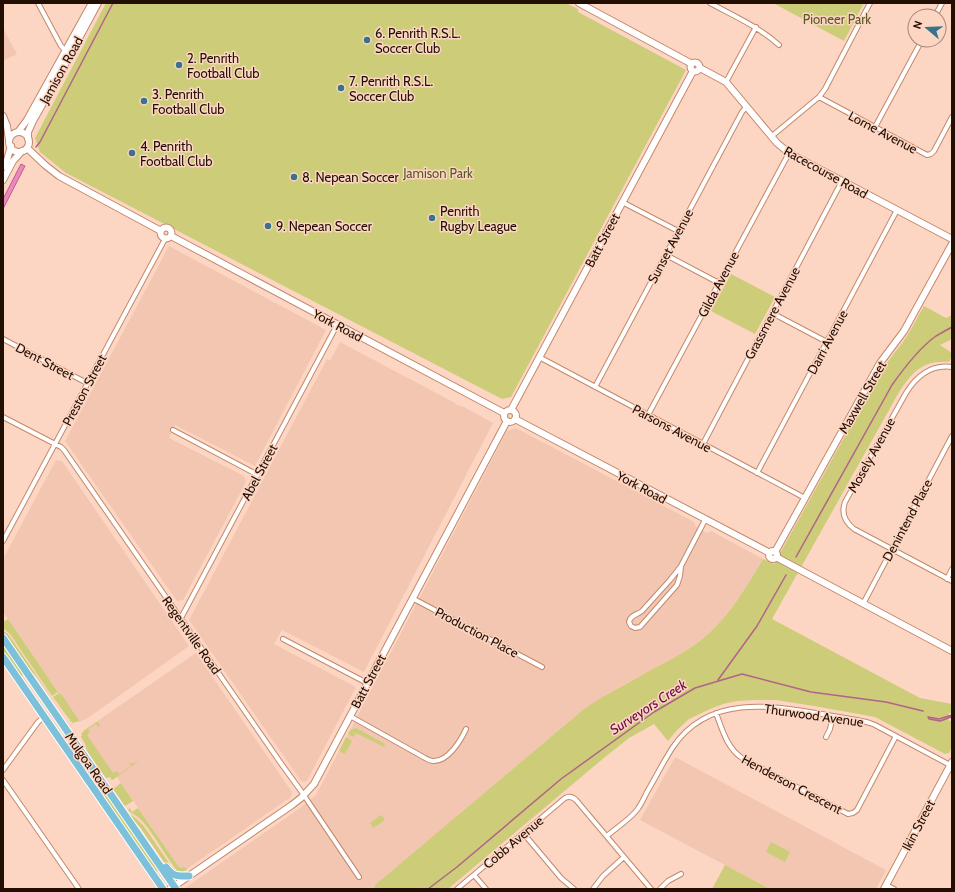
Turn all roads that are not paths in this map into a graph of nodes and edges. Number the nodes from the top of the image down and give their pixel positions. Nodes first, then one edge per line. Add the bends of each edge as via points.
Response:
1 (38, 3) edge
2 (92, 3) edge
3 (98, 3) edge
4 (579, 3) edge
5 (710, 3) edge
6 (870, 3) edge
7 (756, 27) junction
8 (779, 45) dead end
9 (918, 48) edge
10 (65, 50) junction
11 (692, 64) junction
12 (700, 68) junction
13 (693, 71) junction
14 (726, 82) junction
15 (819, 97) junction
16 (747, 106) junction
17 (3, 114) edge
18 (952, 117) edge
19 (875, 127) junction
20 (18, 132) junction
21 (772, 136) junction
22 (28, 139) junction
23 (10, 144) junction
24 (24, 150) junction
25 (789, 153) junction
26 (3, 167) edge
27 (3, 180) edge
28 (842, 181) junction
29 (622, 202) junction
30 (897, 210) junction
31 (161, 231) junction
32 (678, 231) junction
33 (168, 237) junction
34 (952, 239) edge
35 (952, 244) edge
36 (666, 255) junction
37 (719, 283) junction
38 (772, 313) junction
39 (338, 325) junction
40 (3, 339) edge
41 (827, 342) junction
42 (540, 358) junction
43 (952, 367) edge
44 (87, 383) junction
45 (595, 387) junction
46 (511, 410) junction
47 (504, 413) junction
48 (648, 415) junction
49 (3, 416) edge
50 (515, 419) junction
51 (507, 421) junction
52 (174, 430) dead end
53 (952, 436) edge
54 (55, 444) junction
55 (703, 444) junction
56 (757, 473) junction
57 (258, 475) junction
58 (805, 498) junction
59 (705, 520) junction
60 (3, 541) edge
61 (892, 549) junction
62 (774, 554) junction
63 (681, 566) junction
64 (952, 569) edge
65 (947, 578) junction
66 (952, 581) edge
67 (412, 598) junction
68 (863, 604) junction
69 (181, 618) junction
70 (3, 638) edge
71 (283, 639) dead end
72 (952, 651) edge
73 (3, 657) edge
74 (542, 667) dead end
75 (367, 683) junction
76 (716, 713) junction
77 (350, 716) junction
78 (834, 716) junction
79 (44, 717) junction
80 (466, 729) dead end
81 (896, 736) junction
82 (826, 737) dead end
83 (951, 763) edge
84 (3, 770) edge
85 (3, 780) edge
86 (304, 795) junction
87 (129, 822) junction
88 (524, 834) junction
89 (607, 836) junction
90 (624, 857) junction
91 (681, 874) dead end
92 (474, 875) junction
93 (189, 876) junction
94 (359, 877) dead end
95 (885, 887) edge
96 (173, 888) edge
97 (79, 889) edge
98 (163, 889) edge
99 (457, 889) edge
100 (486, 889) edge
101 (574, 889) edge
102 (593, 889) edge
103 (651, 889) edge
104 (660, 889) edge
105 (894, 889) edge

1 - 10 street
2 - 10 street, Jamison Road
3 - 22 street, Jamison Road via 33,121
4 - 11 street
5 - 7 street
6 - 15 street
7 - 8 street
7 - 14 street
9 - 19 street
10 - 20 street, Jamison Road
11 - 12 street via 697,62
11 - 13 street
12 - 13 street
12 - 14 street, Racecourse Road
13 - 29 street, Batt Street
14 - 16 street, Racecourse Road
15 - 19 street, Lorne Avenue
15 - 21 street
16 - 21 street, Racecourse Road
16 - 32 street, Sunset Avenue
17 - 20 street
17 - 23 street
18 - 19 street, Lorne Avenue via 934,151 928,155
20 - 22 street via 25,134
20 - 23 street via 12,136
21 - 25 street, Racecourse Road
22 - 24 street via 28,145
23 - 24 street via 14,150
23 - 26 street
24 - 27 street via 13,161
24 - 31 street, York Road via 58,176
25 - 28 street, Racecourse Road
25 - 37 street, Gilda Avenue
28 - 30 street, Racecourse Road
28 - 38 street, Grassmere Avenue
29 - 32 street
29 - 42 street, Batt Street
30 - 34 street, Racecourse Road
30 - 41 street, Darri Avenue
31 - 33 street via 161,235
31 - 33 street, York Road via 168,228 171,232
32 - 36 street, Sunset Avenue
33 - 39 street, York Road
33 - 44 street, Preston Street
35 - 58 street, Maxwell Street via 904,331 880,363
36 - 37 street
36 - 45 street, Sunset Avenue
37 - 48 street, Gilda Avenue
38 - 41 street
38 - 55 street, Grassmere Avenue
39 - 47 street, York Road
39 - 57 street, Abel Street
40 - 44 street, Dent Street
41 - 56 street, Darri Avenue
42 - 45 street, Parsons Avenue
42 - 46 street, Batt Street
43 - 61 street, Mosely Avenue via 941,366 926,371 912,384 844,504 844,516 850,526
44 - 54 street, Preston Street
45 - 48 street, Parsons Avenue
46 - 47 street
46 - 50 street via 515,414
47 - 51 street via 504,419
48 - 55 street, Parsons Avenue
49 - 54 street, Regentville Road
50 - 51 street
50 - 59 street, York Road
51 - 67 street, Batt Street
52 - 57 street
53 - 61 street, Denintend Place
54 - 60 street, Preston Street
54 - 69 street, Regentville Road via 65,452
55 - 56 street, Parsons Avenue
56 - 58 street, Parsons Avenue
57 - 69 street, Abel Street
58 - 62 street, Maxwell Street
59 - 62 street, York Road
59 - 63 street
61 - 65 street, Mosely Avenue
61 - 68 street, Denintend Place
62 - 68 street, York Road
63 - 63 street via 676,586 640,626 631,626 630,618 642,611
64 - 65 street
65 - 66 street, Mosely Avenue
67 - 74 street, Production Place
67 - 75 street, Batt Street
68 - 72 street, York Road
69 - 86 street, Regentville Road
70 - 87 main road, Mulgoa Road
71 - 75 street
73 - 79 main road, Mulgoa Road
75 - 77 street, Batt Street
76 - 78 street, Thurwood Avenue via 757,706
76 - 81 street, Henderson Crescent via 728,742 737,754 848,814 856,810
76 - 89 street, Thurwood Avenue via 698,722 683,735 672,748 637,810
77 - 80 street via 433,761 440,760 458,745
77 - 86 street, Batt Street via 317,779
78 - 81 street, Thurwood Avenue via 872,724
78 - 82 street
79 - 84 street
79 - 98 main road, Mulgoa Road
81 - 83 street, Thurwood Avenue
83 - 95 street, Ikin Street
85 - 97 street
86 - 93 street, Batt Street
86 - 94 street, Regentville Road
87 - 93 main road via 140,830 171,873 176,876
87 - 96 main road, Mulgoa Road
88 - 89 street, Cobb Avenue via 565,798 573,797
88 - 92 street, Cobb Avenue
88 - 101 street via 561,878
89 - 90 street
90 - 102 street
90 - 103 street
91 - 104 street
92 - 99 street, Cobb Avenue
92 - 100 street
93 - 96 street, Batt Street
95 - 105 street

